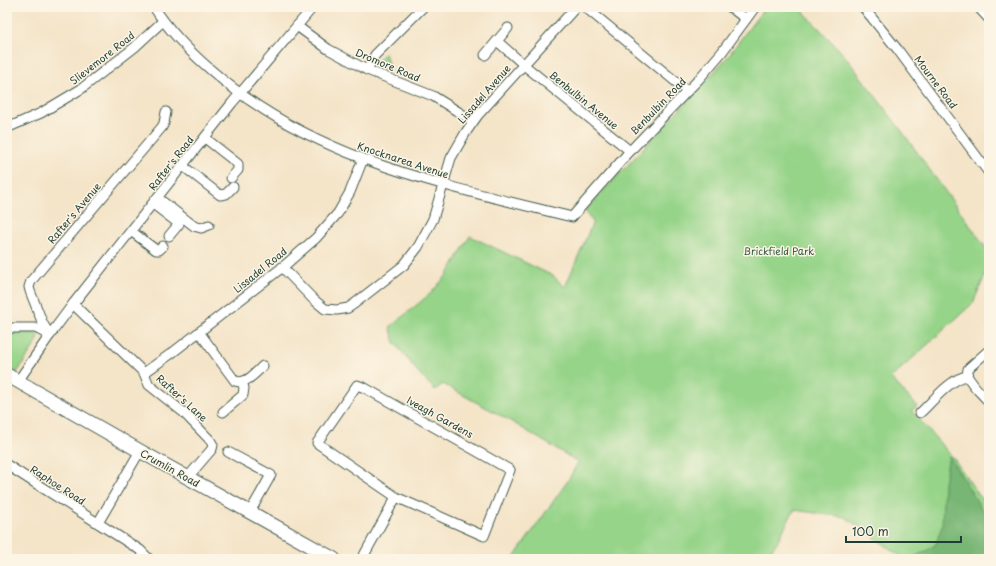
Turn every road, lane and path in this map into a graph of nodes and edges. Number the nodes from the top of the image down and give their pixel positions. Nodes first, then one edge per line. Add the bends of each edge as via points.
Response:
1 (154, 7) edge
2 (314, 7) edge
3 (423, 7) edge
4 (576, 7) edge
5 (585, 7) edge
6 (730, 7) edge
7 (755, 7) edge
8 (863, 7) edge
9 (978, 7) edge
10 (746, 19) junction
11 (989, 19) edge
12 (163, 21) junction
13 (297, 26) junction
14 (508, 28) dead end
15 (497, 41) junction
16 (485, 55) dead end
17 (524, 65) junction
18 (367, 70) junction
19 (687, 91) junction
20 (240, 94) junction
21 (166, 112) dead end
22 (473, 122) junction
23 (7, 128) edge
24 (205, 138) junction
25 (630, 151) junction
26 (363, 159) junction
27 (183, 166) junction
28 (989, 173) edge
29 (443, 184) junction
30 (155, 201) junction
31 (572, 217) joint
32 (209, 225) dead end
33 (131, 231) junction
34 (169, 236) dead end
35 (163, 246) dead end
36 (282, 267) junction
37 (73, 304) junction
38 (7, 328) edge
39 (198, 332) junction
40 (50, 334) junction
41 (989, 350) edge
42 (263, 366) dead end
43 (144, 373) junction
44 (967, 376) junction
45 (13, 378) edge
46 (242, 382) junction
47 (989, 402) edge
48 (223, 412) dead end
49 (920, 413) dead end
50 (140, 451) junction
51 (228, 452) dead end
52 (7, 465) edge
53 (188, 478) junction
54 (396, 497) junction
55 (250, 512) junction
56 (98, 523) junction
57 (149, 559) edge
58 (334, 559) edge
59 (362, 559) edge

1 - 12 street, Knocknarea Avenue
2 - 13 street, Rafter's Road
3 - 18 street via 375,55
4 - 17 street, Lissadel Avenue
5 - 19 street
6 - 10 street
7 - 10 street, Benbulbin Road
8 - 28 street, Mourne Road
9 - 11 street
10 - 19 street, Benbulbin Road via 722,52
12 - 20 street, Knocknarea Avenue via 193,54
12 - 23 street, Slievemore Road via 135,47 81,89 40,113
13 - 18 street, Dromore Road via 328,49
13 - 20 street, Rafter's Road
14 - 15 street
15 - 16 street
15 - 17 street, Benbulbin Avenue
17 - 22 street, Lissadel Avenue
17 - 25 street, Benbulbin Avenue
18 - 22 street, Dromore Road via 433,96
19 - 25 street, Benbulbin Road
20 - 24 street, Rafter's Road
20 - 26 street, Knocknarea Avenue via 299,130
21 - 40 street, Rafter's Avenue via 162,126 31,281 30,291 43,324
22 - 29 street, Lissadel Avenue via 454,151
24 - 27 street, Rafter's Road
24 - 27 street via 238,164 238,170 226,194 220,195
25 - 31 street, Benbulbin Road
26 - 29 street, Knocknarea Avenue
26 - 36 street, Lissadel Road via 338,214 316,238
27 - 30 street, Rafter's Road
29 - 31 street, Knocknarea Avenue
29 - 36 street, Lissadel Avenue via 433,219 412,256 348,308 331,310 321,306
30 - 32 street via 194,226 200,228
30 - 33 street, Rafter's Road
30 - 34 street via 179,224
33 - 35 street via 156,250
33 - 37 street, Rafter's Road
36 - 39 street, Lissadel Road
37 - 40 street, Rafter's Road
37 - 43 street, Rafter's Lane
38 - 40 street via 35,328
39 - 43 street, Lissadel Road
39 - 46 street via 235,381
40 - 45 street, Rafter's Road
41 - 44 street via 968,369
42 - 46 street
43 - 53 street, Rafter's Lane via 149,385 195,423 213,445
44 - 47 street
44 - 49 street via 959,378
45 - 50 main road, Crumlin Road
46 - 48 street via 243,395
50 - 53 main road, Crumlin Road
50 - 56 street
51 - 55 street via 271,475
52 - 56 street, Raphoe Road
53 - 55 main road, Crumlin Road
54 - 54 street, Iveagh Gardens via 317,443 357,385 510,470 484,536
54 - 59 street
55 - 58 main road, Crumlin Road
56 - 57 street, Raphoe Road via 140,550

